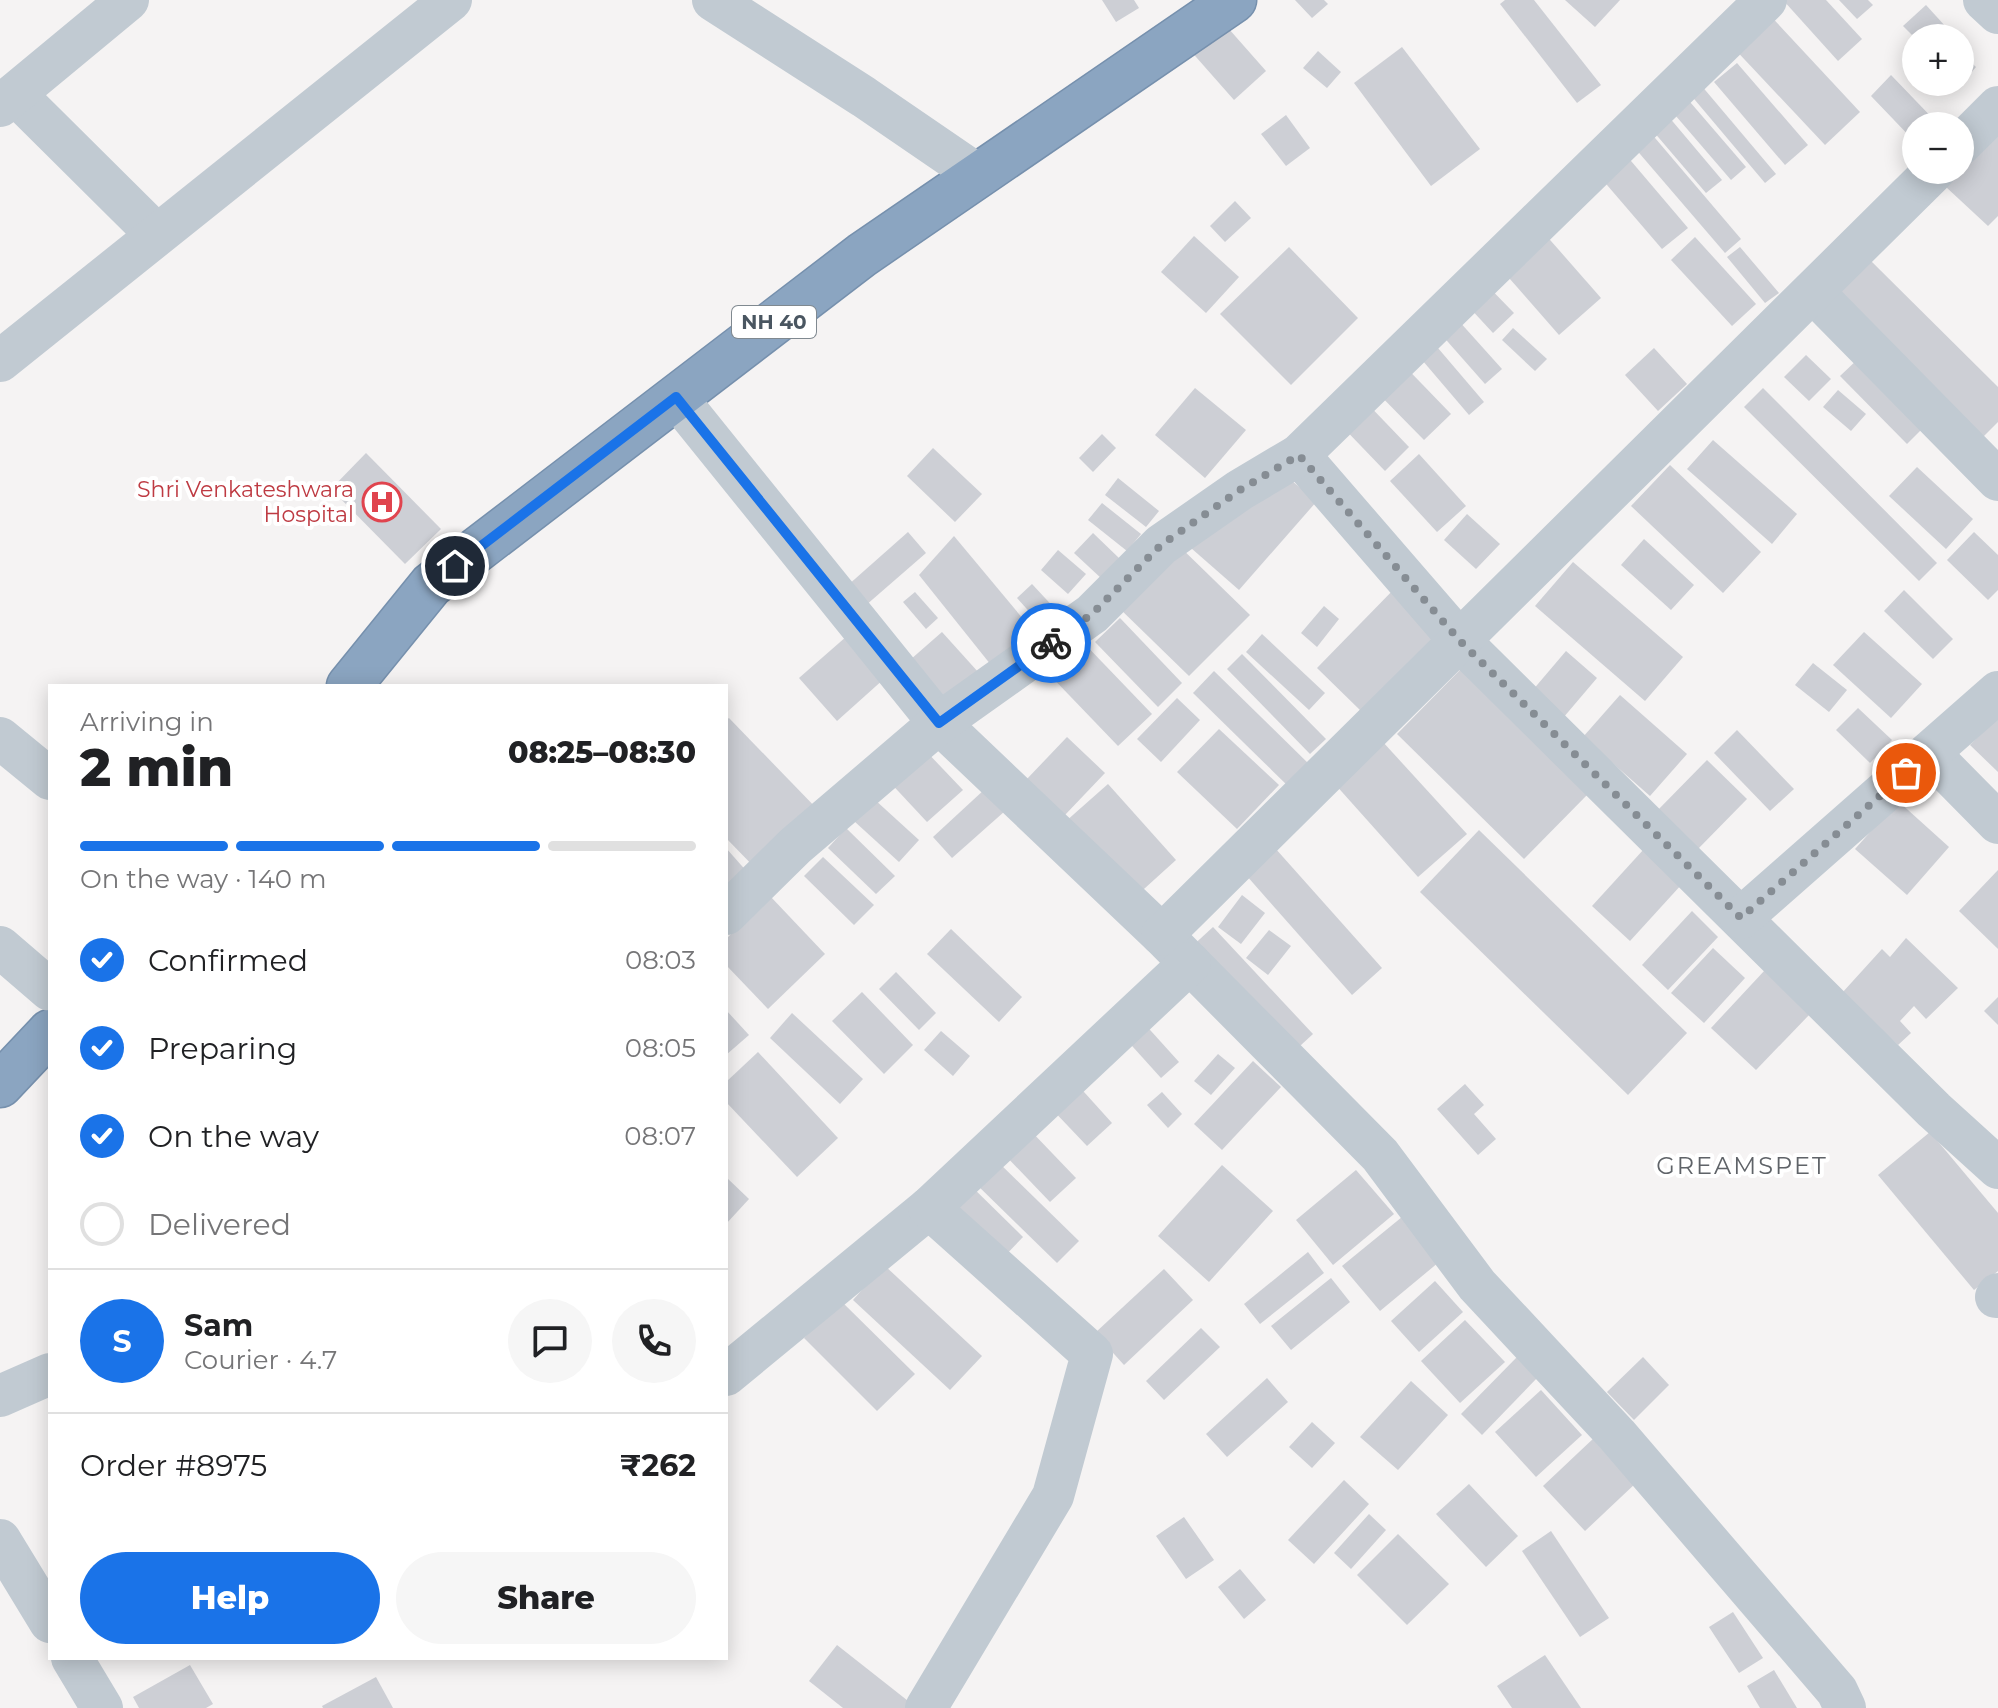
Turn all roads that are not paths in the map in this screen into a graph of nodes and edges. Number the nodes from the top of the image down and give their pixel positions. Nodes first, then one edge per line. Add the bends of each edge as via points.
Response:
1 (128, 0) edge
2 (451, 0) edge
3 (713, 0) edge
4 (1234, 0) edge
5 (1766, 0) edge
6 (1984, 0) edge
7 (1998, 13) edge
8 (7, 100) edge
9 (1998, 107) edge
10 (1974, 131) edge
11 (978, 175) junction
12 (1921, 184) edge
13 (156, 234) junction
14 (1813, 292) junction
15 (0, 361) edge
16 (676, 397) junction
17 (1299, 455) junction
18 (1998, 480) edge
19 (1460, 641) junction
20 (351, 684) edge
21 (1998, 692) edge
22 (939, 723) junction
23 (0, 738) edge
24 (1929, 753) junction
25 (48, 777) edge
26 (1998, 823) edge
27 (728, 912) edge
28 (1741, 918) junction
29 (0, 947) edge
30 (1176, 949) junction
31 (48, 988) edge
32 (48, 1034) edge
33 (0, 1085) edge
34 (1998, 1168) edge
35 (929, 1208) junction
36 (728, 1373) edge
37 (48, 1375) edge
38 (0, 1396) edge
39 (0, 1540) edge
40 (48, 1619) edge
41 (73, 1660) edge
42 (102, 1708) edge
43 (926, 1708) edge
44 (1845, 1708) edge

1 - 8 street
2 - 13 street
3 - 11 street
4 - 11 highway, NH 40
5 - 17 street
6 - 7 street
8 - 13 street
9 - 10 street
11 - 16 highway, NH 40 via 862,255
12 - 14 street
13 - 15 street
14 - 18 street
14 - 19 street
16 - 20 highway, NH 40 via 431,585
16 - 22 street
17 - 19 street
17 - 22 street via 1161,545 1092,614
19 - 28 street
19 - 30 street
21 - 24 street
22 - 27 street via 795,846
22 - 30 street
23 - 25 street
24 - 26 street
24 - 28 street
28 - 34 street
29 - 31 street
30 - 35 street
30 - 44 street via 1380,1155 1477,1285 1617,1435 1837,1691
32 - 33 highway
35 - 36 street
35 - 43 street via 1092,1354 1053,1496
37 - 38 street
39 - 40 street
41 - 42 street

